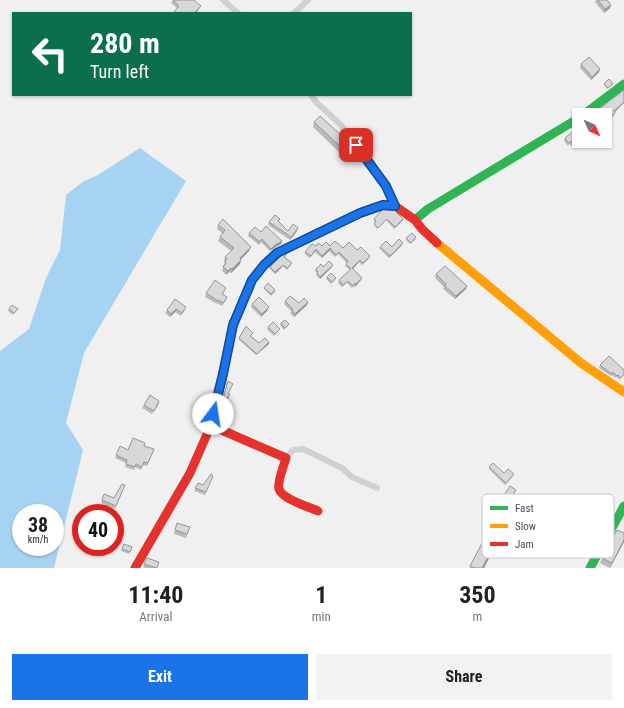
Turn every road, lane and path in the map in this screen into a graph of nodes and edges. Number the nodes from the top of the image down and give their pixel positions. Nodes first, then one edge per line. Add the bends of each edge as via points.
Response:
1 (223, 0) edge
2 (308, 0) edge
3 (237, 12) edge
4 (295, 12) edge
5 (624, 84) edge
6 (312, 96) edge
7 (592, 108) edge
8 (572, 122) edge
9 (395, 206) junction
10 (416, 220) junction
11 (624, 392) edge
12 (210, 425) junction
13 (286, 458) junction
14 (377, 488) dead end
15 (624, 506) edge
16 (318, 511) dead end
17 (614, 524) edge
18 (596, 558) edge
19 (591, 567) edge
20 (135, 568) edge

1 - 3 street
2 - 4 street
5 - 7 street
6 - 9 street via 340,124 386,186
8 - 10 street via 428,209
9 - 10 street
9 - 12 street via 383,205 360,213 277,253 264,265 252,280 233,325
10 - 11 street via 436,242 581,363
12 - 13 street
12 - 20 street via 190,474
13 - 14 street via 293,450 303,449
13 - 16 street via 280,478 281,494
15 - 17 street
18 - 19 street

